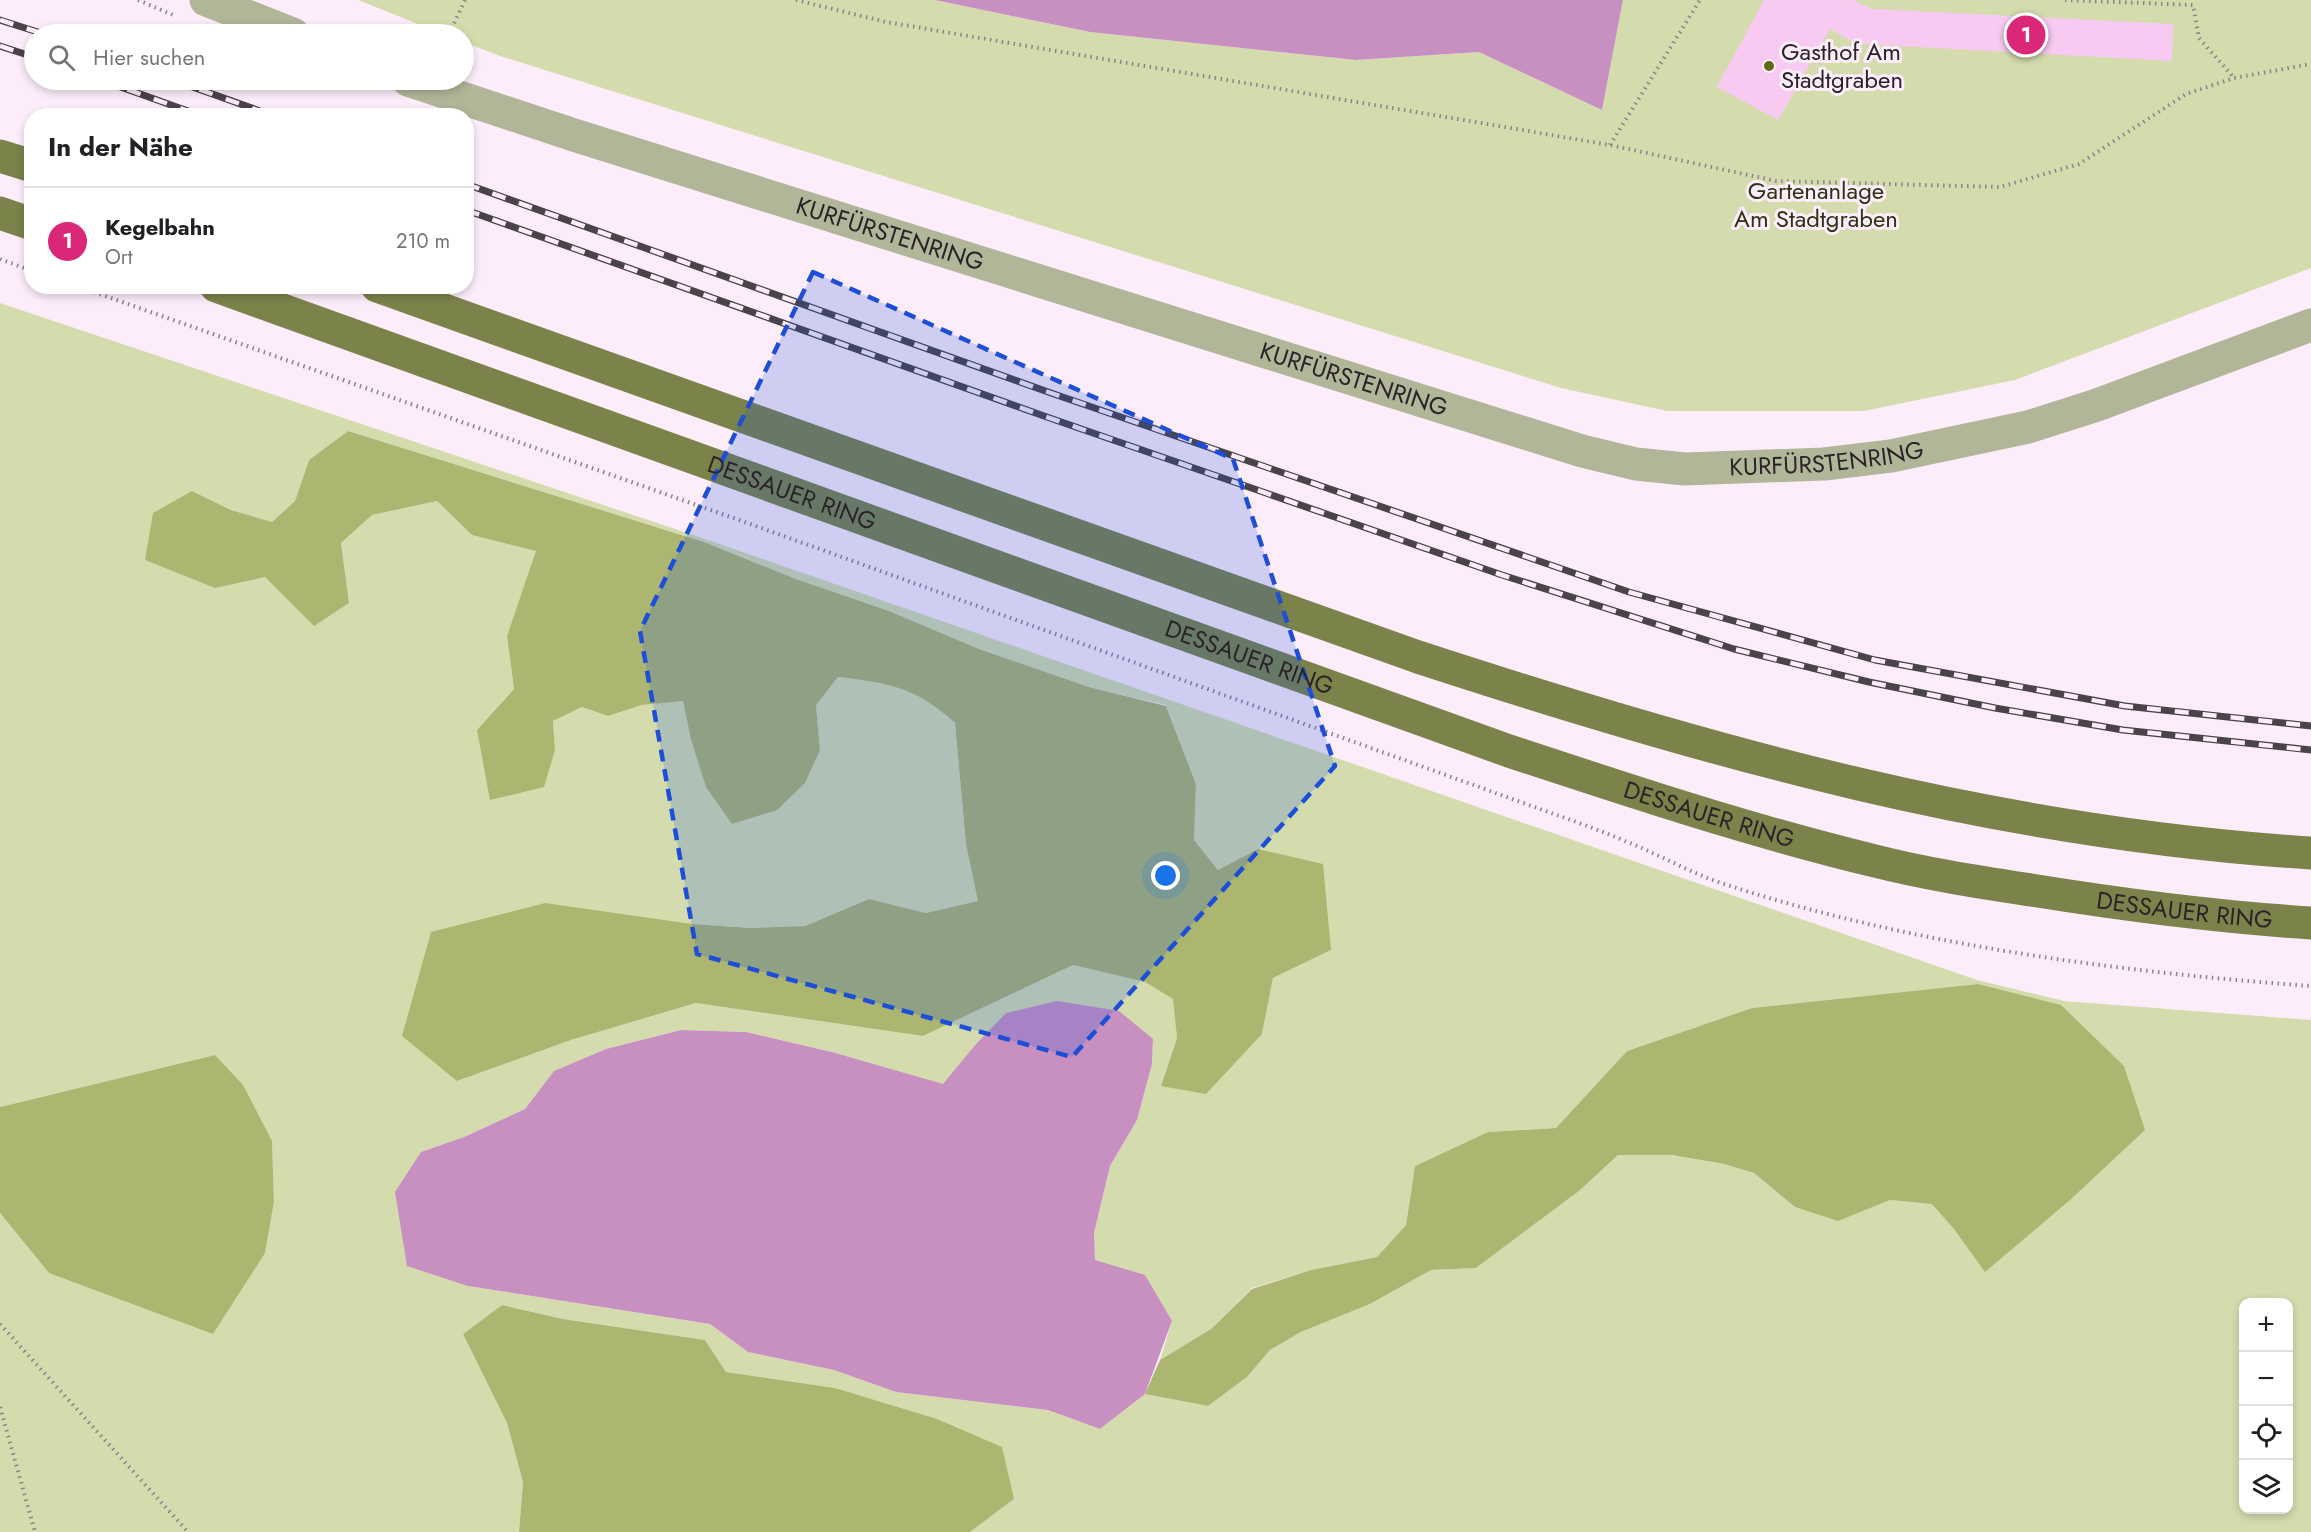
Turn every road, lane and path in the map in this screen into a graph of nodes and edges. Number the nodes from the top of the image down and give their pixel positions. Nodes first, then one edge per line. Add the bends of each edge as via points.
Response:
1 (206, 0) edge
2 (465, 0) edge
3 (796, 0) edge
4 (1700, 0) edge
5 (2066, 0) edge
6 (2193, 2) edge
7 (267, 24) edge
8 (454, 24) edge
9 (2311, 64) edge
10 (2234, 78) junction
11 (438, 90) edge
12 (1610, 145) junction
13 (0, 156) edge
14 (24, 164) edge
15 (0, 213) edge
16 (24, 221) edge
17 (0, 259) edge
18 (24, 267) edge
19 (238, 294) edge
20 (399, 294) edge
21 (2311, 325) edge
22 (2311, 853) edge
23 (2311, 923) edge
24 (0, 1324) edge
25 (0, 1407) edge
26 (35, 1532) edge
27 (188, 1532) edge

1 - 7 street
2 - 8 path
3 - 12 path via 886,22
4 - 12 path
5 - 6 path
6 - 10 path via 2199,38
9 - 10 path
10 - 12 path via 2186,94 2079,164 2000,187 1776,181
11 - 21 street, KURFÜRSTENRING via 1582,451 1636,464 1750,469 1824,464 1958,444 2097,405
13 - 14 main road
15 - 16 main road
17 - 18 path
19 - 23 main road, DESSAUER RING via 1509,751 1720,819 1877,862 1979,882 2112,903
20 - 22 main road via 1418,657 1641,728 1802,772 2000,816 2153,839
24 - 27 path
25 - 26 path

